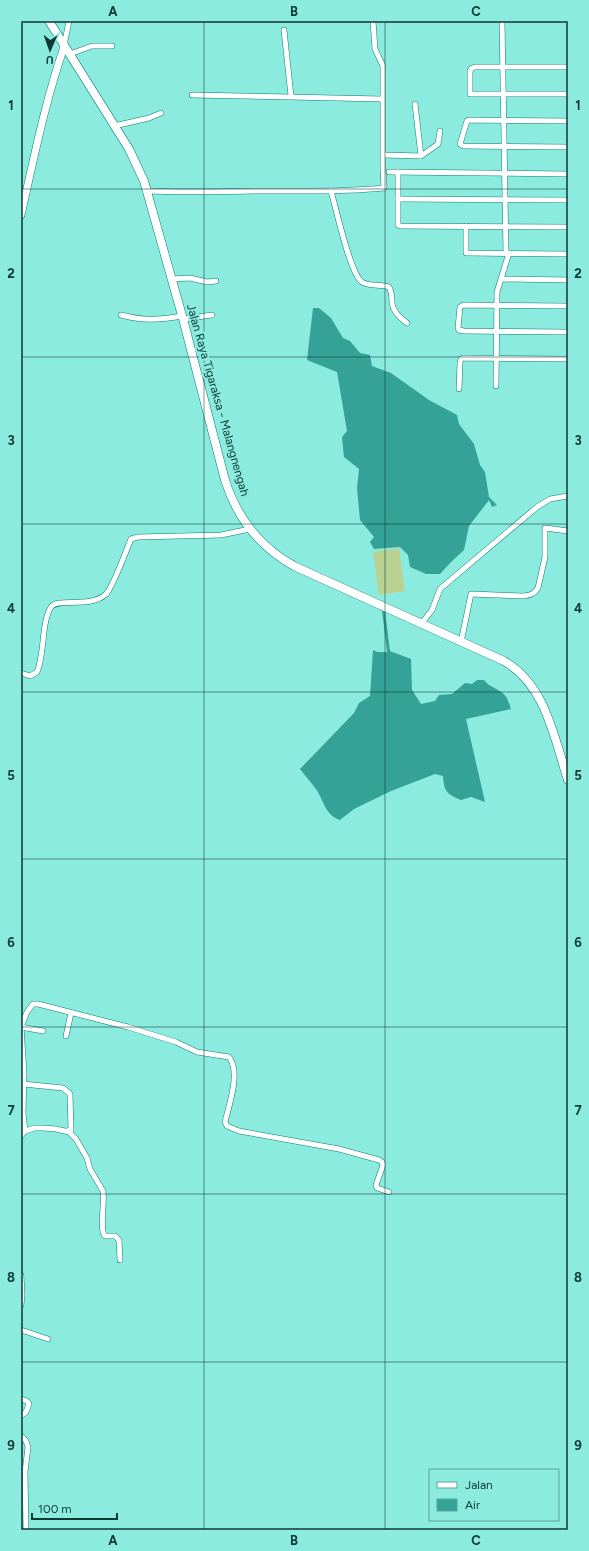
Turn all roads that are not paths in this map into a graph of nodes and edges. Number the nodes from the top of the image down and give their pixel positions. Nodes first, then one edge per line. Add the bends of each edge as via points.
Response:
1 (49, 21) edge
2 (69, 21) edge
3 (373, 21) edge
4 (502, 21) edge
5 (284, 30) dead end
6 (112, 46) dead end
7 (64, 47) junction
8 (70, 54) junction
9 (503, 67) junction
10 (568, 67) edge
11 (504, 94) junction
12 (568, 94) edge
13 (192, 95) dead end
14 (291, 96) junction
15 (382, 99) junction
16 (415, 104) dead end
17 (161, 113) dead end
18 (504, 120) junction
19 (568, 121) edge
20 (114, 126) junction
21 (440, 131) dead end
22 (504, 146) junction
23 (568, 147) edge
24 (384, 155) junction
25 (421, 156) junction
26 (389, 172) dead end
27 (398, 172) junction
28 (505, 173) junction
29 (568, 174) edge
30 (148, 191) junction
31 (331, 191) junction
32 (398, 199) junction
33 (506, 199) junction
34 (568, 200) edge
35 (21, 215) edge
36 (466, 226) junction
37 (506, 227) junction
38 (568, 227) edge
39 (508, 253) junction
40 (568, 254) edge
41 (171, 279) junction
42 (501, 280) junction
43 (568, 280) edge
44 (216, 281) dead end
45 (497, 305) junction
46 (568, 306) edge
47 (121, 315) dead end
48 (212, 316) dead end
49 (183, 318) junction
50 (407, 323) dead end
51 (496, 332) junction
52 (568, 332) edge
53 (496, 359) junction
54 (568, 359) edge
55 (496, 386) dead end
56 (459, 389) dead end
57 (568, 496) edge
58 (250, 529) junction
59 (568, 531) edge
60 (421, 624) junction
61 (461, 642) junction
62 (21, 673) edge
63 (568, 780) edge
64 (71, 1013) junction
65 (21, 1027) edge
66 (43, 1032) dead end
67 (66, 1036) dead end
68 (23, 1084) junction
69 (25, 1131) junction
70 (67, 1131) junction
71 (21, 1136) edge
72 (389, 1192) dead end
73 (120, 1260) dead end
74 (21, 1274) edge
75 (21, 1306) edge
76 (21, 1330) edge
77 (48, 1339) dead end
78 (21, 1399) edge
79 (21, 1416) edge
80 (21, 1436) edge
81 (26, 1530) edge

1 - 7 main road, Jalan Raya Tigaraksa - Malangnengah
2 - 7 street
3 - 15 street via 375,49 383,66
4 - 9 street
5 - 14 street
6 - 8 street via 92,46
7 - 8 main road, Jalan Raya Tigaraksa - Malangnengah
7 - 35 street via 42,119
8 - 20 main road, Jalan Raya Tigaraksa - Malangnengah
9 - 10 street
9 - 11 street
9 - 11 street via 472,68 470,94
11 - 12 street
11 - 18 street
13 - 14 street
14 - 15 street
15 - 24 street
16 - 25 street
17 - 20 street
18 - 19 street
18 - 22 street
18 - 22 street via 467,121 460,144
20 - 30 main road, Jalan Raya Tigaraksa - Malangnengah via 129,149
21 - 25 street via 438,144
22 - 23 street
22 - 28 street
24 - 25 street
24 - 31 street via 384,188
26 - 27 street
27 - 28 street
27 - 32 street
28 - 29 street
28 - 33 street
30 - 31 street
30 - 41 main road, Jalan Raya Tigaraksa - Malangnengah
31 - 50 street via 357,277 363,283 389,287 395,312
32 - 33 street
32 - 36 street via 400,226
33 - 34 street
33 - 37 street
36 - 37 street
36 - 39 street via 466,253
37 - 38 street
37 - 39 street
39 - 40 street
39 - 42 street
41 - 44 street
41 - 49 main road, Jalan Raya Tigaraksa - Malangnengah
42 - 43 street
42 - 45 street via 497,292
45 - 46 street
45 - 51 street
45 - 51 street via 461,305 458,328 464,331
47 - 49 street via 139,320
48 - 49 street
49 - 58 main road, Jalan Raya Tigaraksa - Malangnengah via 230,496
51 - 52 street
51 - 53 street
53 - 54 street
53 - 55 street
53 - 56 street via 461,359
57 - 60 street via 550,499 537,507 440,589 432,610
58 - 60 main road, Jalan Raya Tigaraksa - Malangnengah via 273,553 294,566
58 - 62 street via 221,535 131,539 107,593 84,603 60,602 52,606 47,616 37,672 30,676
59 - 61 street via 545,528 545,557 538,588 531,595 471,594
60 - 61 main road, Jalan Raya Tigaraksa - Malangnengah
61 - 63 main road, Jalan Raya Tigaraksa - Malangnengah via 511,665 530,682 547,716
64 - 65 street via 33,1004
64 - 67 street
64 - 72 street via 128,1027 198,1052 229,1058 233,1065 234,1078 225,1122 227,1126 239,1131 345,1150 379,1160 383,1165 376,1185 377,1188
65 - 66 street
65 - 68 street
68 - 69 street
68 - 70 street via 67,1090 70,1094 71,1130
69 - 70 street via 35,1128
69 - 71 street
70 - 73 street via 76,1140 103,1191 102,1231 105,1236 115,1236 119,1240
74 - 75 street
76 - 77 street
78 - 79 street via 29,1404
80 - 81 street via 28,1447 25,1472

